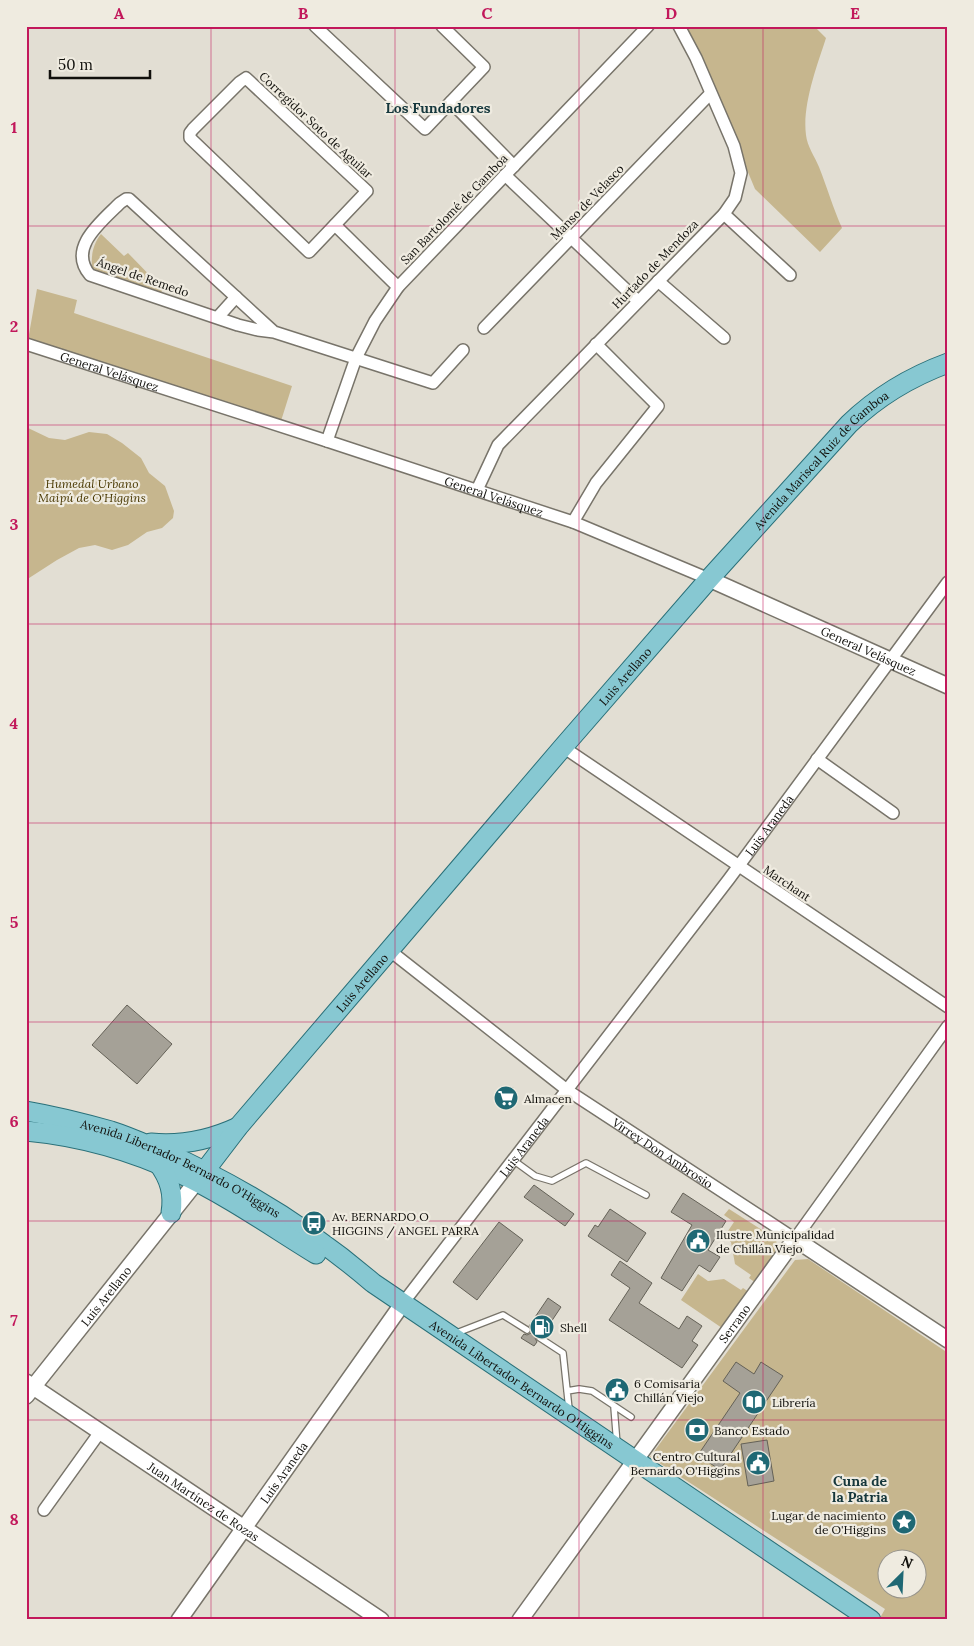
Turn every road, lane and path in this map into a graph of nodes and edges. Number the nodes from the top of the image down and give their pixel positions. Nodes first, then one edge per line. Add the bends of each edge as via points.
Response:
1 (315, 26) edge
2 (442, 26) edge
3 (648, 26) edge
4 (679, 26) edge
5 (710, 94) junction
6 (451, 102) junction
7 (514, 166) junction
8 (506, 175) junction
9 (724, 214) junction
10 (335, 225) junction
11 (571, 238) junction
12 (790, 275) dead end
13 (658, 281) junction
14 (398, 287) junction
15 (236, 297) junction
16 (638, 301) junction
17 (218, 317) junction
18 (484, 328) dead end
19 (274, 332) junction
20 (724, 338) dead end
21 (26, 344) edge
22 (596, 344) junction
23 (463, 350) dead end
24 (356, 358) junction
25 (948, 363) edge
26 (327, 441) junction
27 (477, 490) junction
28 (573, 522) junction
29 (709, 579) junction
30 (948, 582) edge
31 (888, 661) junction
32 (948, 686) edge
33 (562, 747) junction
34 (817, 759) junction
35 (893, 813) dead end
36 (738, 867) junction
37 (389, 950) junction
38 (948, 1008) edge
39 (948, 1026) edge
40 (567, 1090) junction
41 (26, 1111) edge
42 (240, 1126) junction
43 (26, 1131) edge
44 (134, 1139) junction
45 (513, 1160) junction
46 (158, 1163) junction
47 (201, 1176) junction
48 (646, 1195) dead end
49 (171, 1214) junction
50 (795, 1239) junction
51 (403, 1303) junction
52 (527, 1330) dead end
53 (450, 1335) junction
54 (540, 1338) dead end
55 (948, 1340) edge
56 (29, 1388) edge
57 (567, 1391) junction
58 (614, 1407) junction
59 (570, 1416) junction
60 (632, 1418) dead end
61 (100, 1432) junction
62 (617, 1448) junction
63 (635, 1460) junction
64 (44, 1510) dead end
65 (244, 1528) junction
66 (865, 1618) edge
67 (179, 1620) edge
68 (381, 1620) edge
69 (520, 1620) edge

1 - 6 street via 425,129
2 - 6 street via 484,67
3 - 7 street, San Bartolomé de Gamboa
4 - 5 street, Hurtado de Mendoza
5 - 9 street, Hurtado de Mendoza via 734,146 741,173 735,198
5 - 11 street, Manso de Velasco
6 - 7 street
7 - 8 street, San Bartolomé de Gamboa
8 - 11 street
8 - 14 street, San Bartolomé de Gamboa
9 - 12 street
9 - 13 street, Hurtado de Mendoza
10 - 10 street, Corregidor Soto de Aguilar via 368,191 248,80 242,80 190,133 190,138 309,252
10 - 14 street
11 - 16 street
11 - 18 street, Manso de Velasco
13 - 16 street, Hurtado de Mendoza
13 - 20 street
14 - 24 street, San Bartolomé de Gamboa
15 - 17 street
15 - 17 street, Ángel de Remedo via 129,199 122,201 87,238 82,265 90,276
15 - 19 street, Ángel de Remedo
16 - 22 street, Hurtado de Mendoza
17 - 19 street, Ángel de Remedo
19 - 24 street, Ángel de Remedo
21 - 26 street, General Velásquez
22 - 27 street, Hurtado de Mendoza via 498,445
22 - 28 street via 658,406 596,483
23 - 24 street, Ángel de Remedo via 433,383
24 - 26 street, San Bartolomé de Gamboa
25 - 29 main road, Avenida Mariscal Ruiz de Gamboa via 894,388 848,424
26 - 27 street, General Velásquez
27 - 28 street, General Velásquez
28 - 29 street, General Velásquez
29 - 31 street, General Velásquez
29 - 33 main road, Luis Arellano
30 - 31 street, Luis Araneda
31 - 32 street, General Velásquez
31 - 34 street, Luis Araneda
33 - 36 street, Marchant
33 - 37 main road, Luis Arellano
34 - 35 street
34 - 36 street, Luis Araneda
36 - 38 street, Marchant
36 - 40 street, Luis Araneda
37 - 40 street, Virrey Don Ambrosio
37 - 42 main road, Luis Arellano
39 - 50 street, Serrano
40 - 45 street, Luis Araneda
40 - 50 street, Virrey Don Ambrosio
41 - 44 main road, Avenida Libertador Bernardo O'Higgins via 81,1122
42 - 44 main road via 194,1142 164,1144
42 - 47 main road, Luis Arellano
43 - 46 main road, Avenida Libertador Bernardo O'Higgins via 96,1144
44 - 47 main road, Avenida Libertador Bernardo O'Higgins
45 - 48 lane via 536,1176 552,1181 586,1163
45 - 51 street, Luis Araneda
46 - 47 main road, Avenida Libertador Bernardo O'Higgins
46 - 49 main road via 170,1186
47 - 49 street, Luis Arellano
47 - 51 main road, Avenida Libertador Bernardo O'Higgins via 328,1262 373,1283
49 - 56 street, Luis Arellano
50 - 55 street, Virrey Don Ambrosio
50 - 63 street, Serrano
51 - 53 main road, Avenida Libertador Bernardo O'Higgins
51 - 65 street, Luis Araneda
52 - 53 lane via 504,1315
53 - 59 main road, Avenida Libertador Bernardo O'Higgins
54 - 57 lane via 563,1352
56 - 61 street, Juan Martínez de Rozas
57 - 58 lane via 589,1390
57 - 59 lane
58 - 60 lane
58 - 62 lane
59 - 62 main road, Avenida Libertador Bernardo O'Higgins
61 - 64 street
61 - 65 street, Juan Martínez de Rozas
62 - 63 main road, Avenida Libertador Bernardo O'Higgins
63 - 66 main road, Avenida Libertador Bernardo O'Higgins
63 - 69 street, Serrano
65 - 67 street, Luis Araneda
65 - 68 street, Juan Martínez de Rozas

